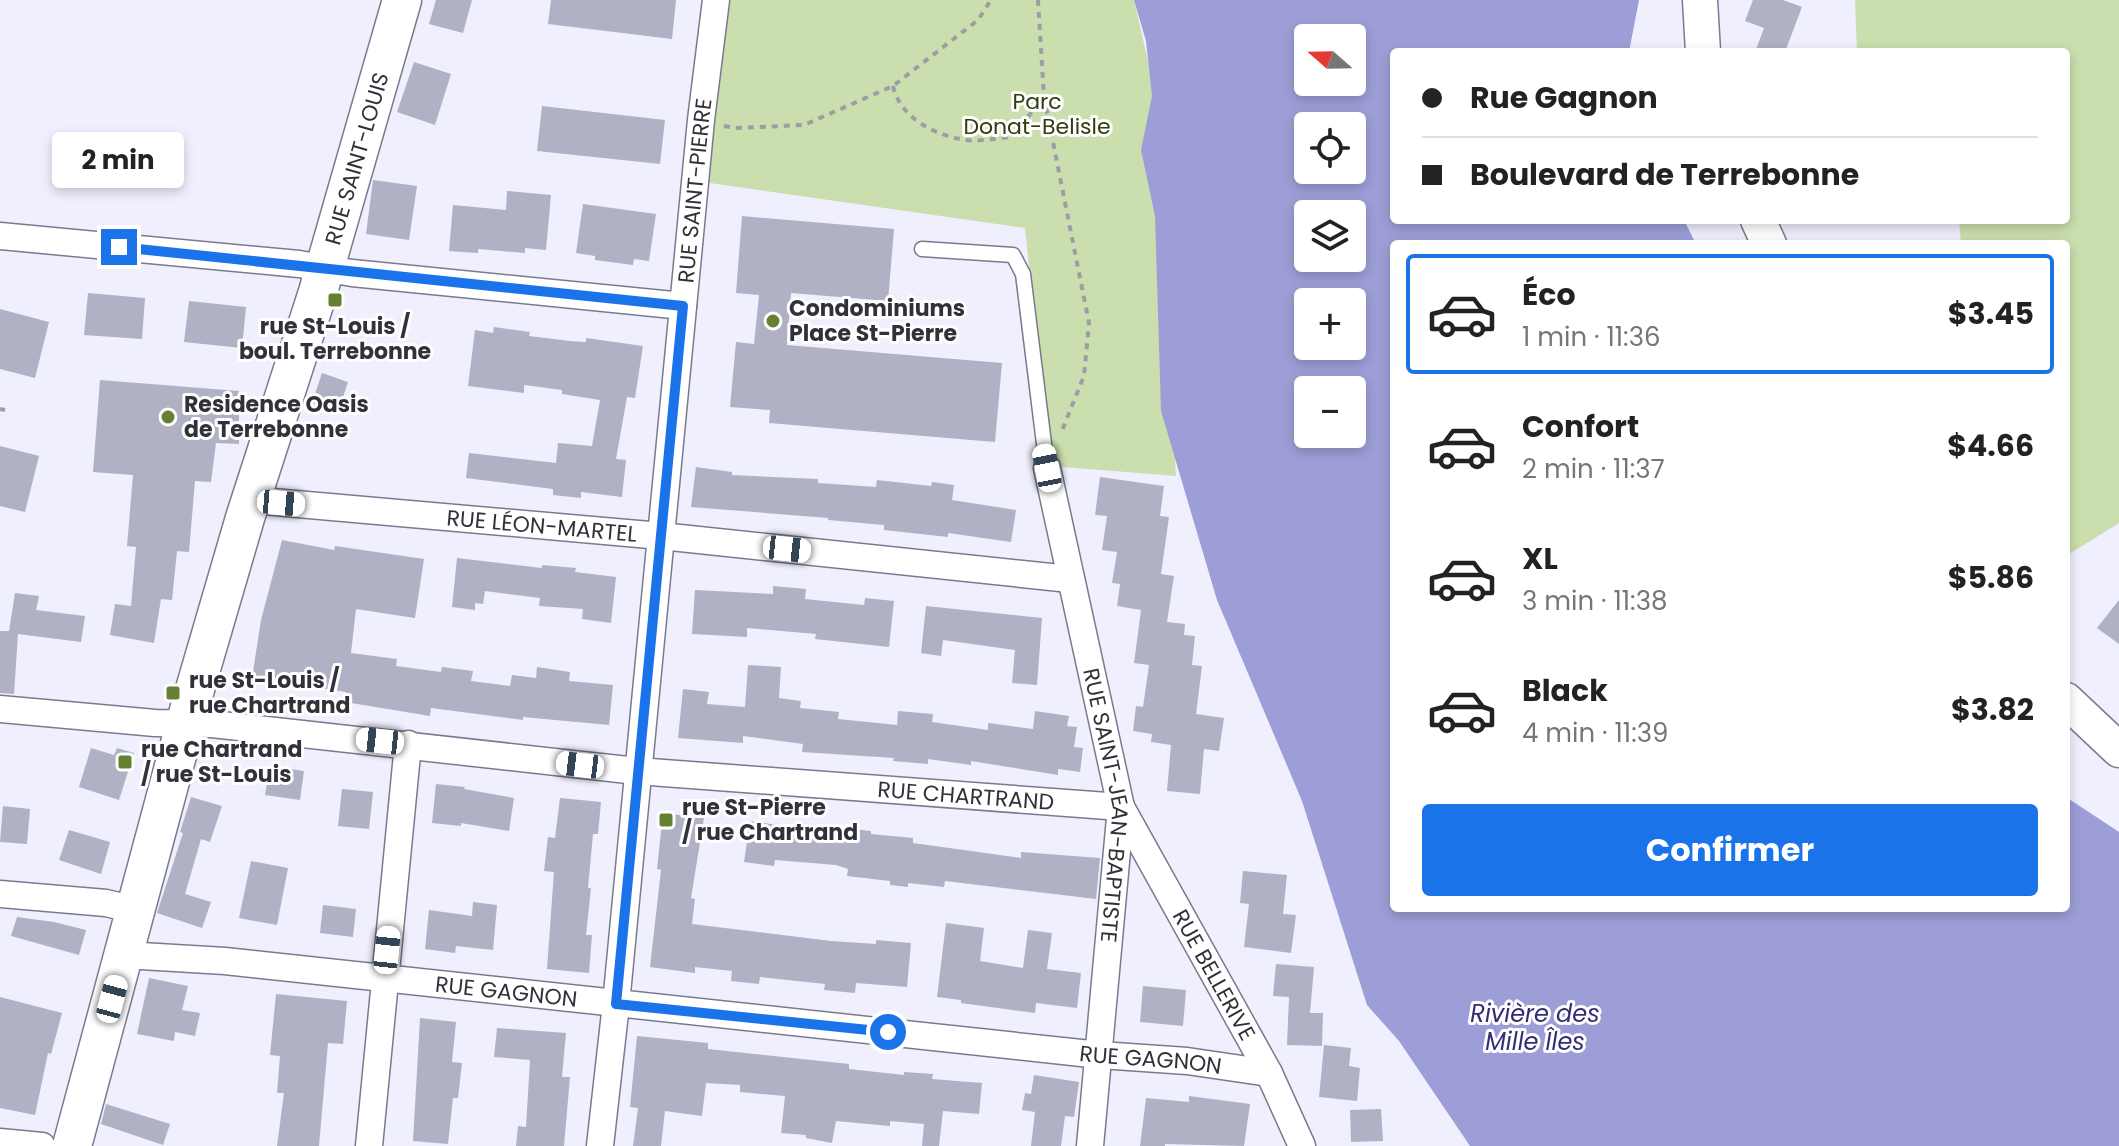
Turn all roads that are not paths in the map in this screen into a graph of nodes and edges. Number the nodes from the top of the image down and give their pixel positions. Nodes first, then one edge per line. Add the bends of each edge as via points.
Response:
1 (402, 0) edge
2 (716, 0) edge
3 (1700, 0) edge
4 (1703, 48) edge
5 (0, 236) edge
6 (922, 249) dead end
7 (325, 269) junction
8 (683, 306) junction
9 (1047, 468) joint
10 (251, 500) junction
11 (661, 536) junction
12 (1070, 579) junction
13 (2070, 704) edge
14 (0, 709) edge
15 (185, 724) junction
16 (408, 744) junction
17 (2119, 750) edge
18 (637, 771) junction
19 (1121, 807) junction
20 (0, 894) edge
21 (136, 910) junction
22 (124, 955) junction
23 (384, 979) junction
24 (616, 1004) junction
25 (1100, 1055) junction
26 (1269, 1073) junction
27 (0, 1142) edge
28 (42, 1146) edge
29 (72, 1146) edge
30 (369, 1146) edge
31 (600, 1146) edge
32 (1090, 1146) edge
33 (1302, 1146) edge

1 - 7 main road, RUE SAINT-LOUIS
2 - 8 street, RUE SAINT-PIERRE
3 - 4 street
5 - 7 street
6 - 9 lane via 1013,255 1023,274
7 - 8 street
7 - 10 main road, RUE SAINT-LOUIS
8 - 11 street, RUE SAINT-PIERRE
9 - 12 street, RUE SAINT-JEAN-BAPTISTE
10 - 11 street, RUE LÉON-MARTEL
10 - 15 main road, RUE SAINT-LOUIS
11 - 12 street, RUE LÉON-MARTEL
11 - 18 street, RUE SAINT-PIERRE
12 - 19 street, RUE SAINT-JEAN-BAPTISTE
13 - 17 street
14 - 15 street, RUE CHARTRAND
15 - 16 street, RUE CHARTRAND
15 - 21 main road, RUE SAINT-LOUIS
16 - 18 street, RUE CHARTRAND
16 - 23 street
18 - 19 street, RUE CHARTRAND
18 - 24 street, RUE SAINT-PIERRE
19 - 25 street, RUE SAINT-JEAN-BAPTISTE
19 - 26 street, RUE BELLERIVE
20 - 21 street
21 - 22 main road, RUE SAINT-LOUIS
22 - 23 street, RUE GAGNON
22 - 29 main road, RUE SAINT-LOUIS
23 - 24 street, RUE GAGNON
23 - 30 street
24 - 25 street, RUE GAGNON
24 - 31 street, RUE SAINT-PIERRE
25 - 26 street, RUE GAGNON
25 - 32 street, RUE SAINT-JEAN-BAPTISTE
26 - 33 street, RUE BELLERIVE
27 - 28 street

